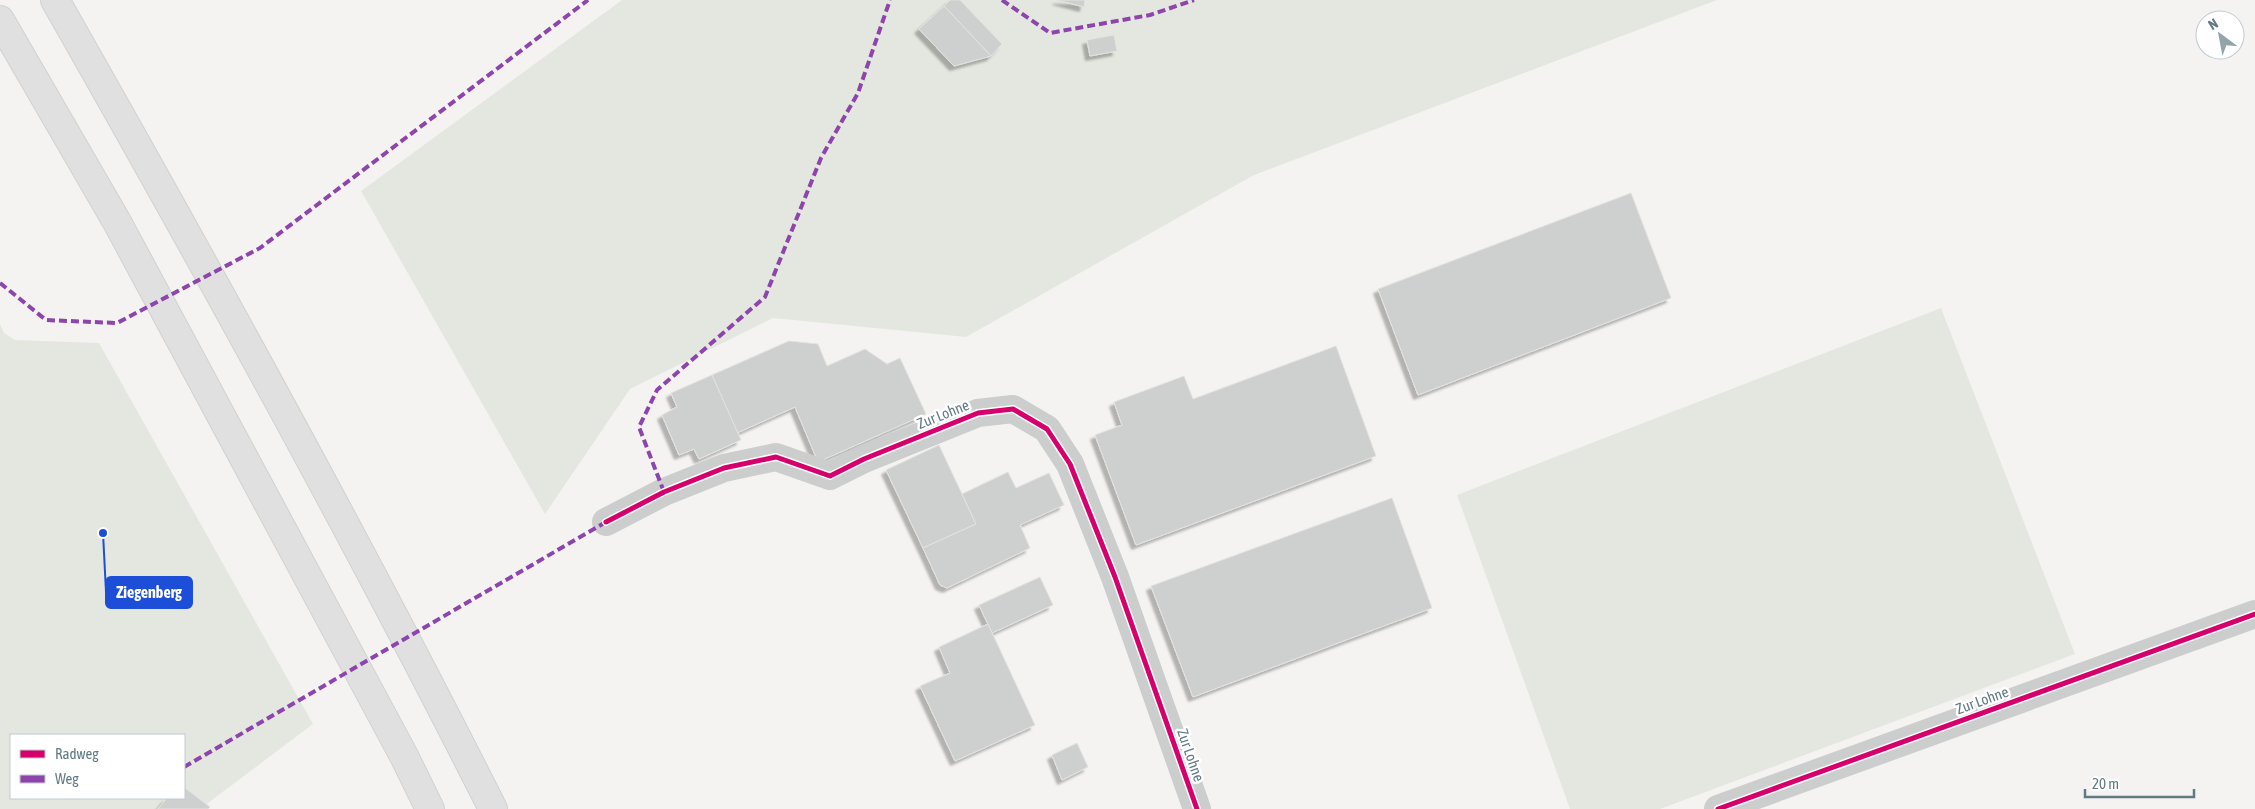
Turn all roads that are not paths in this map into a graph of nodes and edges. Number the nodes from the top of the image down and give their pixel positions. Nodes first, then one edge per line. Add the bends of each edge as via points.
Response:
1 (56, 0) edge
2 (0, 20) edge
3 (606, 522) dead end
4 (2255, 614) edge
5 (430, 809) edge
6 (493, 809) edge
7 (1197, 809) edge
8 (1718, 809) edge

1 - 6 highway via 312,461
2 - 5 highway via 117,222
3 - 7 street, Zur Lohne via 664,492 724,468 776,457 830,476 978,413 1013,409 1047,429 1070,464 1115,577
4 - 8 street, Zur Lohne

